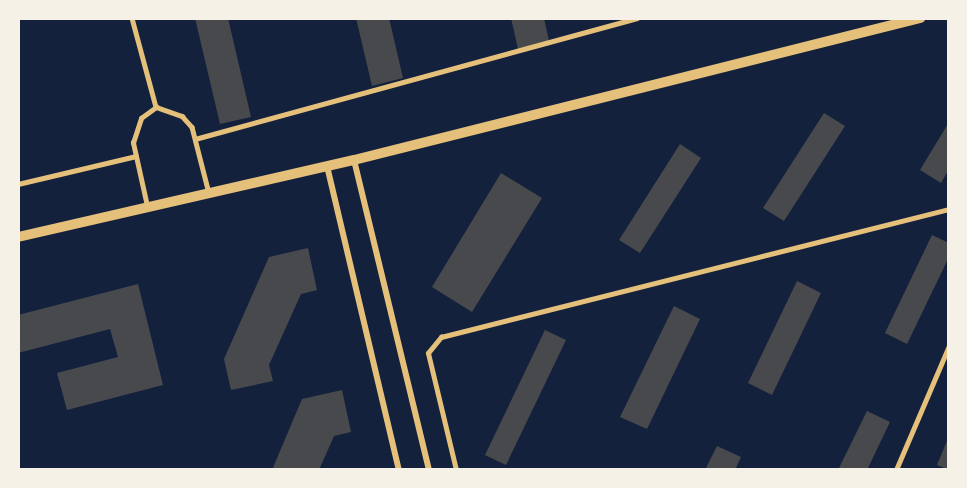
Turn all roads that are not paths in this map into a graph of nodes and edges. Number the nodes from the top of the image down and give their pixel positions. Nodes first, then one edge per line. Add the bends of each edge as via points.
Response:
1 (132, 18) edge
2 (637, 18) edge
3 (920, 18) edge
4 (156, 107) junction
5 (195, 140) junction
6 (136, 156) junction
7 (354, 160) junction
8 (327, 166) junction
9 (18, 184) edge
10 (209, 193) junction
11 (147, 207) junction
12 (949, 210) edge
13 (18, 237) edge
14 (949, 345) edge
15 (399, 470) edge
16 (429, 470) edge
17 (456, 470) edge
18 (896, 470) edge

1 - 4 lane
2 - 5 lane
3 - 7 street
4 - 5 lane via 182,116
4 - 6 lane via 135,130
5 - 10 lane
6 - 9 lane
6 - 11 lane
7 - 8 street
7 - 16 street
8 - 10 street
8 - 15 street
10 - 11 street
11 - 13 street
12 - 17 lane via 441,337 428,353
14 - 18 lane

